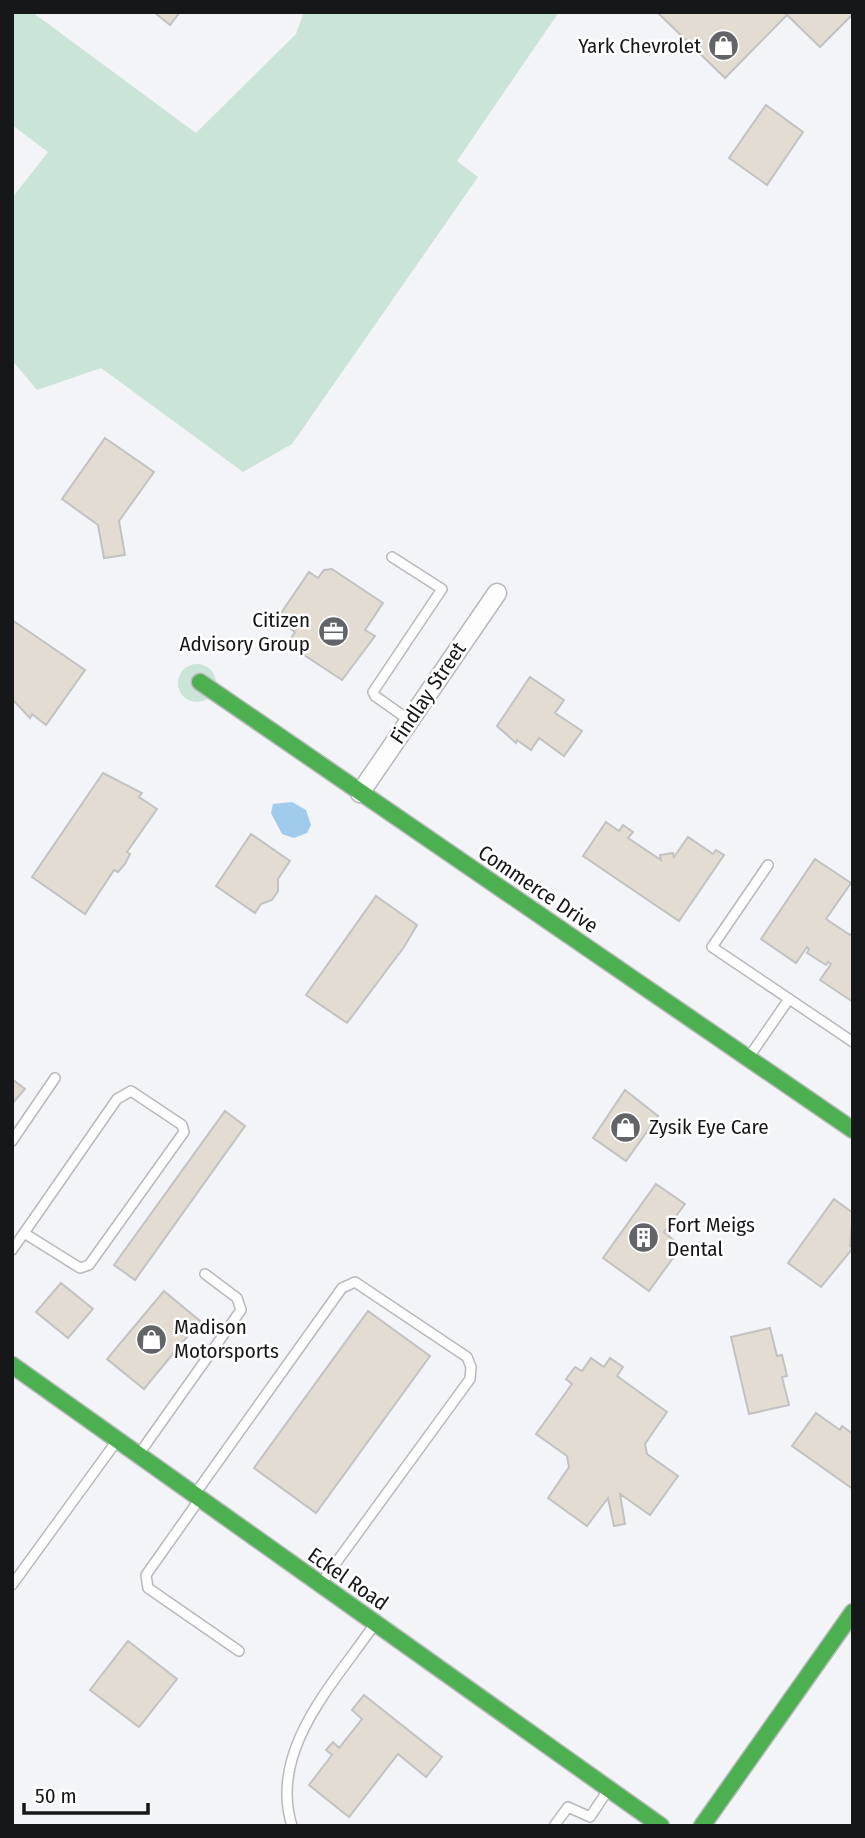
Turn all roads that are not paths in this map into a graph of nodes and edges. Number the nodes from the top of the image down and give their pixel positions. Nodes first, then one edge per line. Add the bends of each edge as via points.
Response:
1 (392, 557) dead end
2 (497, 593) dead end
3 (200, 682) dead end
4 (409, 720) junction
5 (360, 793) junction
6 (768, 865) dead end
7 (789, 999) junction
8 (853, 1042) edge
9 (748, 1059) junction
10 (55, 1078) dead end
11 (853, 1130) edge
12 (12, 1141) edge
13 (24, 1233) junction
14 (12, 1250) edge
15 (205, 1275) dead end
16 (12, 1365) edge
17 (117, 1440) junction
18 (138, 1455) junction
19 (197, 1497) junction
20 (320, 1584) junction
21 (12, 1585) edge
22 (853, 1612) edge
23 (375, 1623) junction
24 (239, 1651) dead end
25 (609, 1789) junction
26 (588, 1822) edge
27 (292, 1826) edge
28 (554, 1826) edge
29 (661, 1826) edge
30 (702, 1826) edge

1 - 4 lane via 442,589 373,692
2 - 4 street, Findlay Street
3 - 5 street, Commerce Drive
4 - 5 street, Findlay Street
5 - 9 street, Commerce Drive
6 - 7 lane via 712,947
7 - 8 lane
7 - 9 lane
9 - 11 street, Commerce Drive
10 - 12 lane
13 - 13 lane via 117,1099 131,1091 182,1125 184,1132 89,1265 80,1268
13 - 14 lane
15 - 18 lane via 237,1298 241,1310
16 - 17 street, Eckel Road
17 - 18 street, Eckel Road
17 - 21 lane
18 - 19 street, Eckel Road
19 - 20 street, Eckel Road
19 - 20 lane via 342,1287 355,1282 467,1357 470,1379
19 - 24 lane via 146,1575 146,1583
20 - 23 street, Eckel Road
22 - 30 street
23 - 25 street, Eckel Road
23 - 27 lane via 298,1737 287,1795
25 - 26 lane
25 - 29 street, Eckel Road
26 - 28 lane via 568,1807

